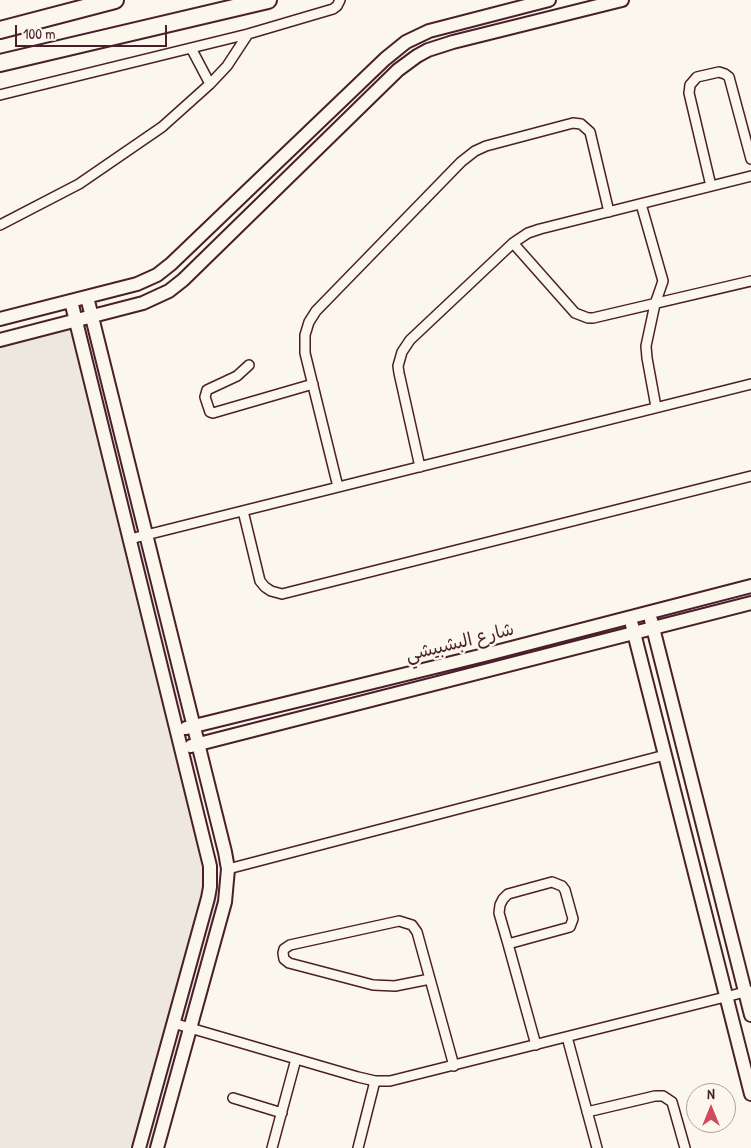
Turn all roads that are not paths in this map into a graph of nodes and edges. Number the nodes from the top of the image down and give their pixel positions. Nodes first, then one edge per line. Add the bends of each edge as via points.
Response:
1 (114, 0) edge
2 (268, 0) edge
3 (340, 0) edge
4 (549, 0) edge
5 (622, 0) edge
6 (0, 30) edge
7 (248, 34) junction
8 (191, 48) junction
9 (0, 63) edge
10 (210, 84) junction
11 (0, 95) edge
12 (751, 160) edge
13 (751, 176) edge
14 (711, 186) junction
15 (641, 204) junction
16 (609, 212) junction
17 (0, 225) edge
18 (513, 243) junction
19 (751, 281) edge
20 (86, 297) junction
21 (71, 300) junction
22 (655, 304) junction
23 (91, 316) junction
24 (0, 319) edge
25 (76, 320) junction
26 (0, 340) edge
27 (249, 365) dead end
28 (313, 384) junction
29 (751, 384) edge
30 (656, 407) junction
31 (420, 467) junction
32 (751, 476) edge
33 (338, 487) junction
34 (243, 511) junction
35 (145, 535) junction
36 (130, 540) junction
37 (751, 586) edge
38 (751, 603) edge
39 (649, 613) junction
40 (630, 618) junction
41 (653, 628) junction
42 (634, 633) junction
43 (294, 701) junction
44 (298, 719) junction
45 (194, 726) junction
46 (177, 730) junction
47 (199, 744) junction
48 (182, 748) junction
49 (665, 756) junction
50 (228, 869) junction
51 (508, 944) junction
52 (430, 978) junction
53 (748, 991) edge
54 (726, 997) junction
55 (751, 1015) edge
56 (173, 1023) junction
57 (190, 1028) junction
58 (567, 1037) junction
59 (536, 1045) junction
60 (296, 1059) junction
61 (454, 1066) junction
62 (375, 1081) junction
63 (751, 1094) edge
64 (233, 1098) dead end
65 (587, 1112) junction
66 (282, 1113) junction
67 (139, 1148) edge
68 (157, 1148) edge
69 (272, 1148) edge
70 (358, 1148) edge
71 (597, 1148) edge
72 (685, 1148) edge

1 - 6 highway
2 - 9 highway
3 - 7 street via 333,9
4 - 20 street via 436,29 406,42 164,270 137,284
5 - 23 street via 446,44 417,56 398,70 176,286 143,303
7 - 8 street
7 - 10 street via 227,66
8 - 10 street
8 - 11 street
10 - 17 street via 162,127 79,184
12 - 14 street via 729,78 719,72 697,77 690,84 689,93
13 - 14 street
14 - 15 street
15 - 16 street
15 - 22 street via 663,281
16 - 18 street via 534,230
16 - 28 street via 591,136 581,124 573,123 475,151 312,316 304,341
18 - 22 street via 574,313 593,318
18 - 31 street via 410,340 402,352 399,374
19 - 22 street
20 - 21 street
20 - 23 street
21 - 24 street
21 - 25 street
22 - 30 street via 646,352
23 - 25 street
23 - 35 street
25 - 26 street
25 - 36 street
27 - 28 street via 237,376 207,390 205,397 210,412
28 - 33 street
29 - 30 street
30 - 31 street
31 - 33 street
32 - 34 street via 282,594 271,591 260,581
33 - 34 street
34 - 35 street
35 - 36 street
35 - 45 street
36 - 46 street
37 - 39 street, شارع البشبيشي
38 - 41 street, شارع البشبيشي
39 - 40 street, شارع البشبيشي
39 - 41 street
40 - 42 street
40 - 43 street, شارع البشبيشي
41 - 42 street, شارع البشبيشي
41 - 53 street
42 - 44 street, شارع البشبيشي
42 - 49 street
43 - 44 street
43 - 45 street, شارع البشبيشي
44 - 47 street, شارع البشبيشي
45 - 46 street, شارع البشبيشي
45 - 47 street
46 - 48 street
47 - 48 street, شارع البشبيشي
47 - 50 street
48 - 56 street via 209,857 210,876 208,898
49 - 50 street
49 - 54 street
50 - 57 street via 225,902
51 - 51 street via 499,912 503,899 508,894 552,882 562,886 573,919 570,927
51 - 59 street
52 - 52 street via 418,932 403,921 290,945 283,953 289,963 373,986 396,986
52 - 61 street
53 - 54 street
53 - 55 street
54 - 58 street
54 - 63 street
56 - 57 street
56 - 67 street
57 - 60 street
57 - 68 street
58 - 59 street
58 - 65 street
59 - 61 street
60 - 62 street
60 - 66 street
61 - 62 street via 397,1080
62 - 70 street
64 - 66 street
65 - 71 street
65 - 72 street via 663,1096 672,1102
66 - 69 street

